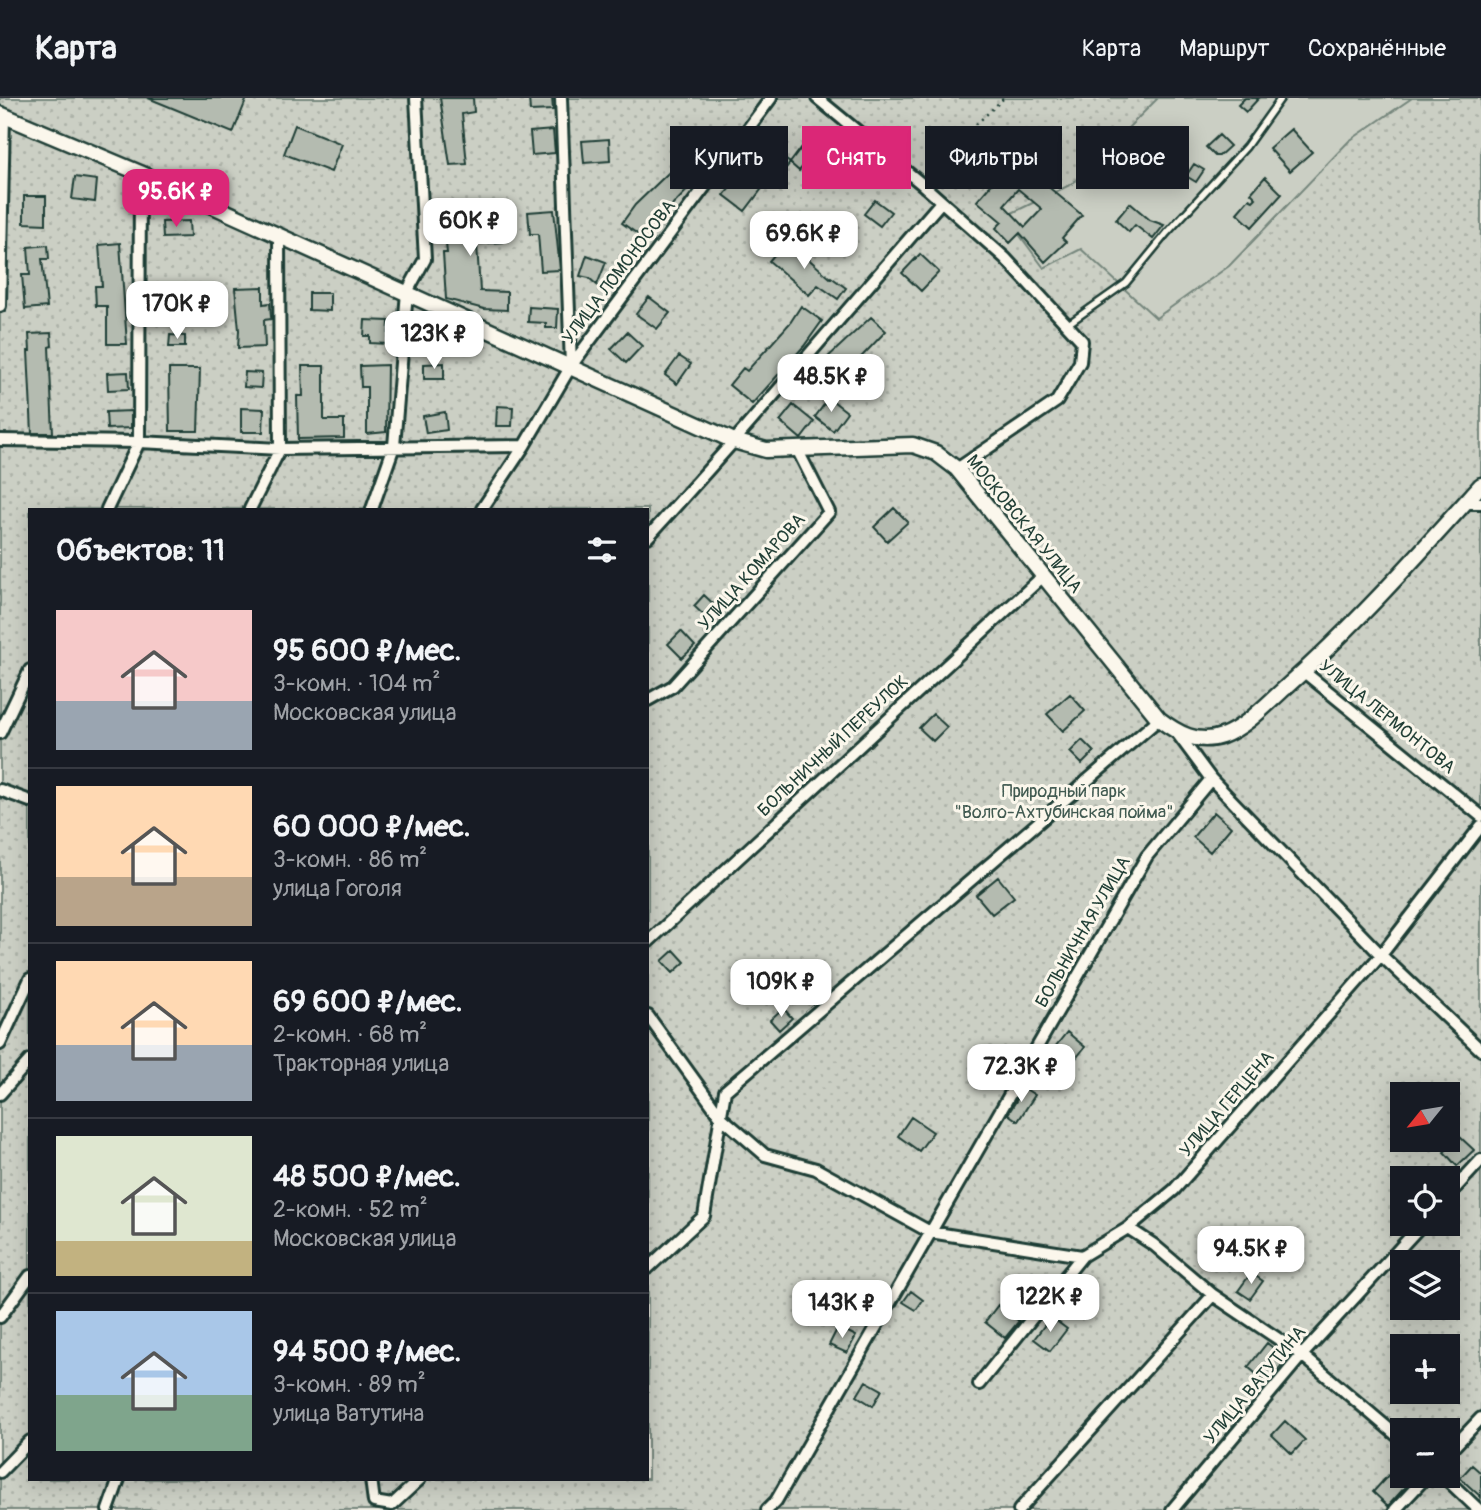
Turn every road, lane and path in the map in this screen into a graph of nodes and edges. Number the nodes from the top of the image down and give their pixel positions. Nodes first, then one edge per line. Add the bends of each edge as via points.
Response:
1 (416, 98) edge
2 (561, 98) edge
3 (771, 98) edge
4 (817, 98) edge
5 (1004, 98) edge
6 (1281, 98) edge
7 (2, 115) edge
8 (140, 173) junction
9 (923, 185) junction
10 (941, 202) junction
11 (279, 237) junction
12 (407, 292) junction
13 (0, 306) edge
14 (1069, 324) junction
15 (571, 366) junction
16 (0, 440) edge
17 (734, 441) junction
18 (139, 442) junction
19 (394, 446) junction
20 (524, 446) junction
21 (280, 449) junction
22 (798, 451) junction
23 (957, 469) junction
24 (1481, 485) edge
25 (1465, 503) junction
26 (1481, 503) edge
27 (107, 508) edge
28 (250, 508) edge
29 (372, 508) edge
30 (483, 508) edge
31 (649, 536) edge
32 (1042, 577) junction
33 (1303, 671) junction
34 (28, 674) edge
35 (649, 699) edge
36 (1159, 719) junction
37 (0, 733) edge
38 (1177, 733) junction
39 (1211, 779) junction
40 (0, 790) edge
41 (28, 800) edge
42 (1481, 816) edge
43 (1481, 826) edge
44 (649, 941) edge
45 (1381, 955) junction
46 (28, 983) edge
47 (649, 1017) edge
48 (0, 1044) edge
49 (1481, 1050) edge
50 (28, 1062) edge
51 (0, 1094) edge
52 (721, 1117) junction
53 (1481, 1160) edge
54 (1460, 1182) edge
55 (1128, 1228) junction
56 (930, 1232) junction
57 (1411, 1236) edge
58 (1082, 1255) junction
59 (649, 1267) edge
60 (28, 1279) edge
61 (1213, 1295) junction
62 (0, 1317) edge
63 (1302, 1355) junction
64 (979, 1384) dead end
65 (1481, 1418) edge
66 (1390, 1430) edge
67 (1460, 1440) edge
68 (28, 1443) edge
69 (0, 1472) edge
70 (118, 1481) edge
71 (371, 1481) edge
72 (418, 1481) edge
73 (1416, 1488) edge
74 (1456, 1488) edge
75 (370, 1506) edge
76 (108, 1510) edge
77 (767, 1510) edge
78 (1019, 1510) edge
79 (1172, 1510) edge
80 (1395, 1510) edge
81 (1479, 1510) edge

1 - 12 street via 425,259
2 - 15 street
3 - 15 street, УЛИЦА ЛОМОНОСОВА
4 - 9 street
5 - 9 path
6 - 14 lane via 1246,147 1126,283
7 - 8 street, МОСКОВСКАЯ УЛИЦА
7 - 13 street
8 - 11 street, МОСКОВСКАЯ УЛИЦА
8 - 18 street
9 - 10 street
10 - 14 street via 1005,258
10 - 17 street
11 - 12 street, МОСКОВСКАЯ УЛИЦА
11 - 21 street
12 - 15 street, МОСКОВСКАЯ УЛИЦА
12 - 19 street
14 - 23 street via 1082,341 1080,362 1057,401
15 - 17 street, МОСКОВСКАЯ УЛИЦА
15 - 20 street, УЛИЦА ЛОМОНОСОВА
16 - 18 street
17 - 22 street, МОСКОВСКАЯ УЛИЦА via 766,450
17 - 31 street
18 - 21 street
18 - 27 street
19 - 20 street
19 - 21 street
19 - 29 street
20 - 30 street, УЛИЦА ЛОМОНОСОВА
21 - 28 street
22 - 23 street, МОСКОВСКАЯ УЛИЦА via 913,444 936,453
22 - 35 street, УЛИЦА КОМАРОВА via 829,512 673,685
23 - 32 street, МОСКОВСКАЯ УЛИЦА
24 - 25 street
25 - 26 street
25 - 33 street via 1387,589
32 - 36 street, МОСКОВСКАЯ УЛИЦА
32 - 44 street, БОЛЬНИЧНЫЙ ПЕРЕУЛОК
33 - 38 street via 1244,724 1221,737 1200,739
33 - 42 street, УЛИЦА ЛЕРМОНТОВА
34 - 37 street
36 - 38 street, МОСКОВСКАЯ УЛИЦА
36 - 52 street via 725,1091
38 - 39 street, МОСКОВСКАЯ УЛИЦА
39 - 45 street, МОСКОВСКАЯ УЛИЦА
39 - 56 street, БОЛЬНИЧНАЯ УЛИЦА via 1147,856
40 - 41 street
43 - 45 street, УЛИЦА ГЕРЦЕНА
45 - 49 street, МОСКОВСКАЯ УЛИЦА
45 - 55 street, УЛИЦА ГЕРЦЕНА via 1174,1190
46 - 48 street
47 - 52 street
50 - 51 street
52 - 56 street via 765,1155 816,1169
52 - 59 street via 704,1216
53 - 54 street
55 - 58 street, УЛИЦА ГЕРЦЕНА
55 - 61 street
56 - 58 street
56 - 77 street, БОЛЬНИЧНАЯ УЛИЦА
57 - 63 street, УЛИЦА ВАТУТИНА
58 - 64 street, УЛИЦА ГЕРЦЕНА
60 - 62 street
61 - 63 street
61 - 78 street
63 - 66 street
63 - 79 street, УЛИЦА ВАТУТИНА
65 - 67 street
68 - 69 street
70 - 76 street
71 - 75 street
72 - 75 street via 392,1504
73 - 80 street
74 - 81 street

